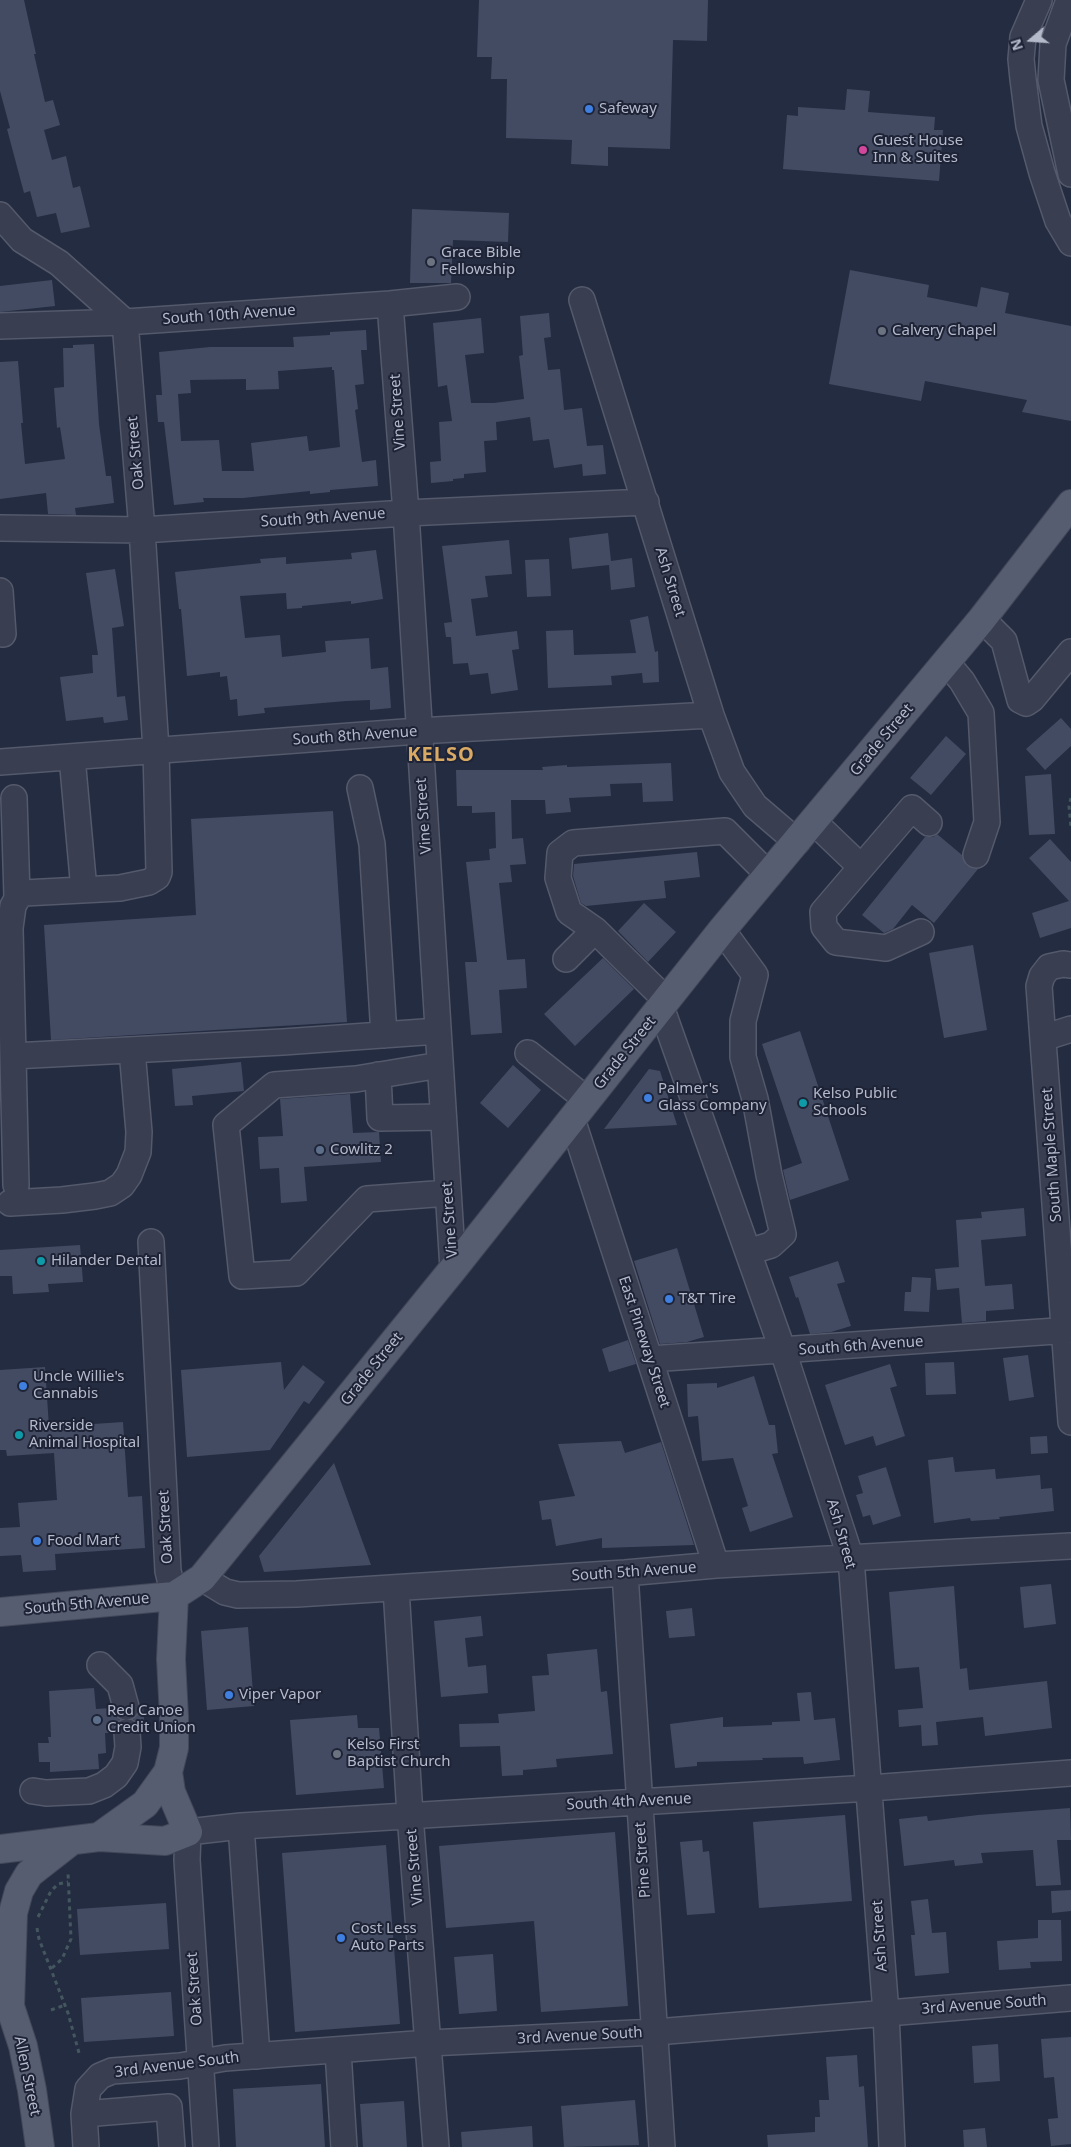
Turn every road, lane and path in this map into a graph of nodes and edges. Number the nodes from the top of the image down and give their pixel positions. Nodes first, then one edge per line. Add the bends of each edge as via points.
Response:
1 (1038, 0) edge
2 (1070, 0) edge
3 (1071, 174) edge
4 (0, 215) edge
5 (1071, 243) edge
6 (457, 297) dead end
7 (582, 300) dead end
8 (390, 304) junction
9 (126, 322) junction
10 (0, 326) edge
11 (646, 502) junction
12 (1071, 504) edge
13 (406, 513) junction
14 (0, 528) edge
15 (142, 530) junction
16 (0, 591) edge
17 (982, 619) junction
18 (3, 634) dead end
19 (1071, 652) edge
20 (946, 662) junction
21 (711, 715) junction
22 (418, 731) junction
23 (156, 750) junction
24 (72, 757) junction
25 (0, 762) edge
26 (360, 788) dead end
27 (14, 798) dead end
28 (1071, 798) edge
29 (929, 822) dead end
30 (1071, 828) edge
31 (806, 832) junction
32 (976, 855) dead end
33 (861, 867) junction
34 (769, 874) junction
35 (84, 890) junction
36 (17, 897) junction
37 (595, 930) junction
38 (722, 930) junction
39 (921, 932) dead end
40 (566, 959) dead end
41 (1071, 965) edge
42 (663, 1004) junction
43 (1071, 1029) edge
44 (438, 1031) junction
45 (384, 1035) junction
46 (1043, 1038) junction
47 (132, 1050) junction
48 (528, 1053) dead end
49 (13, 1056) junction
50 (440, 1065) junction
51 (378, 1075) junction
52 (579, 1109) junction
53 (443, 1118) junction
54 (448, 1192) junction
55 (151, 1242) dead end
56 (748, 1252) junction
57 (453, 1268) junction
58 (1068, 1330) edge
59 (783, 1351) junction
60 (650, 1359) junction
61 (1071, 1422) edge
62 (1071, 1546) edge
63 (851, 1559) junction
64 (716, 1565) junction
65 (625, 1573) junction
66 (202, 1578) junction
67 (396, 1588) junction
68 (174, 1596) junction
69 (0, 1612) edge
70 (100, 1665) dead end
71 (126, 1707) dead end
72 (127, 1732) dead end
73 (168, 1772) junction
74 (1071, 1773) edge
75 (870, 1788) junction
76 (33, 1791) dead end
77 (638, 1801) junction
78 (410, 1816) junction
79 (241, 1826) junction
80 (188, 1832) junction
81 (99, 1838) junction
82 (0, 1848) edge
83 (69, 1853) junction
84 (68, 1882) junction
85 (52, 1968) junction
86 (0, 1977) edge
87 (1071, 1998) edge
88 (65, 2005) junction
89 (10, 2006) junction
90 (51, 2010) dead end
91 (886, 2013) junction
92 (656, 2032) junction
93 (429, 2043) junction
94 (338, 2051) junction
95 (79, 2053) dead end
96 (257, 2056) junction
97 (200, 2063) junction
98 (84, 2114) junction
99 (40, 2147) edge
100 (86, 2147) edge
101 (172, 2147) edge
102 (206, 2147) edge
103 (344, 2147) edge
104 (436, 2147) edge
105 (662, 2147) edge
106 (892, 2147) edge

1 - 5 street via 1023,37 1021,59 1029,126 1058,221
2 - 3 street via 1052,44 1050,80
4 - 9 street via 22,240 59,263
6 - 8 street, South 10th Avenue
7 - 11 street, Ash Street
8 - 9 street, South 10th Avenue
8 - 13 street, Vine Street
9 - 10 street, South 10th Avenue
9 - 15 street, Oak Street
11 - 13 street, South 9th Avenue
11 - 21 street, Ash Street
12 - 17 main road, Grade Street
13 - 15 street, South 9th Avenue
13 - 22 street, Vine Street
14 - 15 street, South 9th Avenue
15 - 23 street, Oak Street
16 - 18 street
17 - 19 street via 1004,641 1020,700 1032,699
17 - 20 main road, Grade Street
20 - 31 main road, Grade Street
20 - 32 street via 981,713 987,822
21 - 22 street, South 8th Avenue
21 - 31 street, Ash Street via 732,772 755,806
22 - 23 street, South 8th Avenue
22 - 44 street, Vine Street
23 - 24 street, South 8th Avenue
23 - 35 street, Oak Street via 158,877 134,885
24 - 25 street, South 8th Avenue
24 - 35 street
26 - 45 street via 372,844
27 - 36 street
28 - 30 path
29 - 33 street via 912,808
31 - 33 street, Ash Street
31 - 34 main road, Grade Street
33 - 39 street via 823,912 824,926 836,942 886,948
34 - 37 street via 725,831 573,843 560,853 558,878 569,912
34 - 38 main road, Grade Street
35 - 36 street via 24,893
36 - 49 street via 10,928
37 - 40 street
37 - 42 street
38 - 42 main road, Grade Street
38 - 56 street via 755,975 743,1020 743,1057 783,1234 771,1244
41 - 46 street, South Maple Street via 1049,967 1042,976 1039,986
42 - 52 main road, Grade Street
42 - 56 street, Ash Street
43 - 46 street
44 - 45 street
44 - 50 street, Vine Street
45 - 47 street
46 - 58 street, South Maple Street
47 - 49 street
47 - 49 street via 138,1152 129,1175 122,1186 110,1193 62,1200 13,1194
48 - 52 street
50 - 51 street
50 - 53 street, Vine Street
51 - 53 street via 380,1118
51 - 54 street via 274,1085 226,1125 242,1276 296,1273 367,1200
52 - 57 main road, Grade Street
52 - 60 street, East Pineway Street
53 - 54 street, Vine Street
54 - 57 street, Vine Street
55 - 68 street, Oak Street via 168,1571
56 - 59 street, Ash Street
57 - 66 main road, Grade Street
58 - 59 street, South 6th Avenue
58 - 61 street, South Maple Street
59 - 60 street, South 6th Avenue
59 - 63 street, Ash Street
60 - 64 street, East Pineway Street
62 - 63 street, South 5th Avenue
63 - 64 street, South 5th Avenue
63 - 75 street, Ash Street
64 - 65 street, South 5th Avenue
65 - 67 street, South 5th Avenue
65 - 77 street, Pine Street
66 - 67 street, South 5th Avenue via 225,1592 238,1595
66 - 68 main road, Grade Street
67 - 78 street, Vine Street
68 - 69 main road, South 5th Avenue
68 - 73 main road, Oak Street via 171,1659 174,1748
70 - 71 street via 120,1685
72 - 76 street via 125,1763 104,1785 89,1791
73 - 80 main road via 171,1792
73 - 81 main road, Oak Street via 145,1804
74 - 75 street, South 4th Avenue
75 - 77 street, South 4th Avenue
75 - 91 street, Ash Street
77 - 78 street, South 4th Avenue
77 - 92 street, Pine Street
78 - 79 street, South 4th Avenue
78 - 93 street, Vine Street
79 - 80 street, South 4th Avenue
79 - 96 street
80 - 81 main road via 165,1841
80 - 97 street, Oak Street
81 - 83 main road
82 - 83 main road
83 - 84 path
83 - 89 main road via 29,1874 19,1891 13,1913
84 - 85 path via 71,1939 62,1959
84 - 85 path via 58,1884 51,1891 38,1917 39,1939
85 - 88 path
86 - 89 main road, Allen Street
87 - 91 street, 3rd Avenue South
88 - 90 path
88 - 95 path
89 - 99 main road, Allen Street via 23,2046
91 - 92 street, 3rd Avenue South
91 - 106 street, Ash Street
92 - 93 street, 3rd Avenue South
92 - 105 street, Pine Street
93 - 94 street, 3rd Avenue South
93 - 104 street, Vine Street
94 - 96 street, 3rd Avenue South
94 - 103 street
96 - 97 street, 3rd Avenue South
97 - 98 street, 3rd Avenue South via 112,2071 100,2076 88,2089
97 - 102 street, Oak Street
98 - 100 street
98 - 101 street via 169,2107

